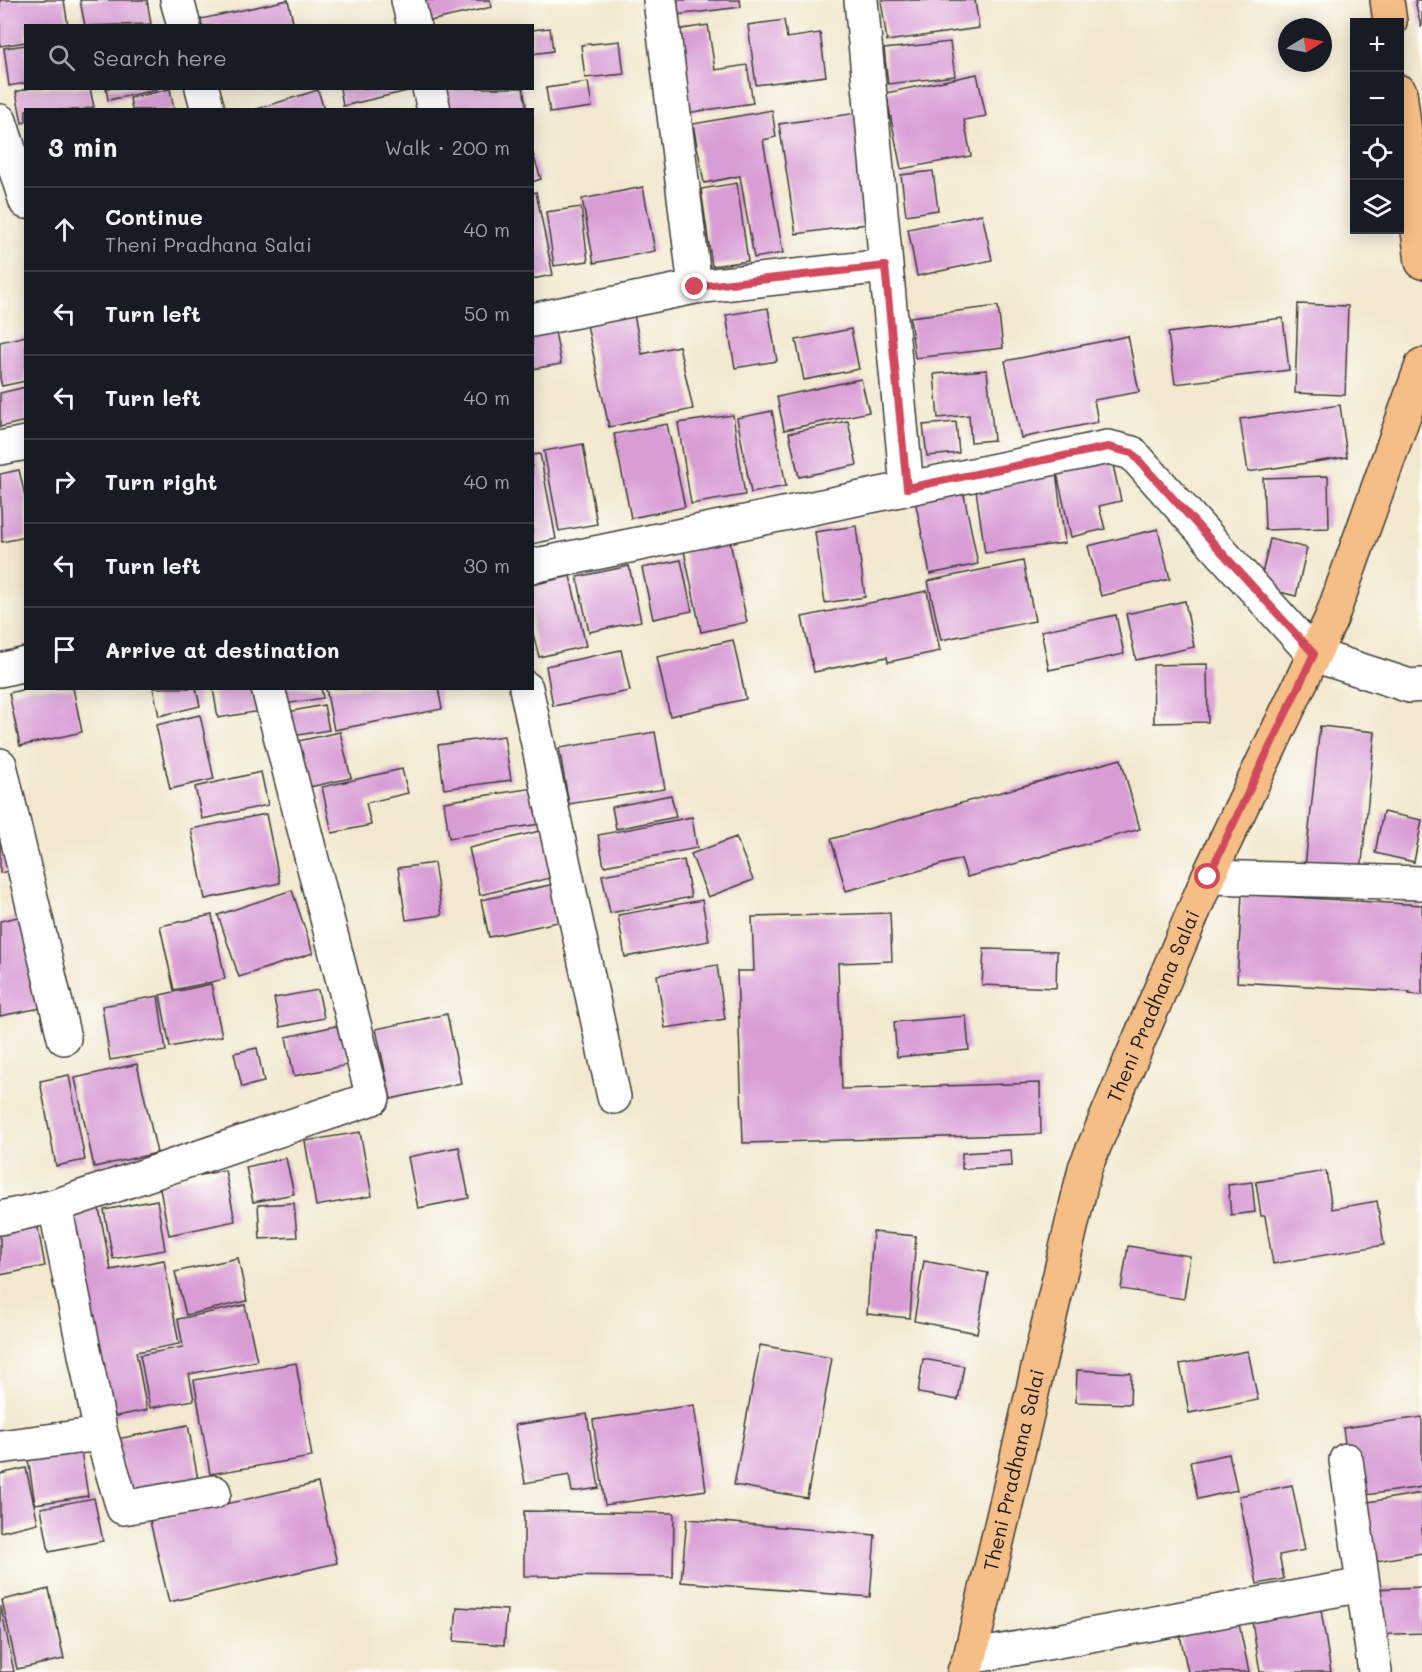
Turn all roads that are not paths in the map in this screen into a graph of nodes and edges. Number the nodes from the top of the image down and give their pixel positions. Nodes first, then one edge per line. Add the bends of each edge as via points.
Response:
1 (177, 0) edge
2 (408, 0) edge
3 (660, 0) edge
4 (861, 0) edge
5 (1387, 0) edge
6 (1389, 18) edge
7 (183, 24) edge
8 (414, 24) edge
9 (202, 90) edge
10 (429, 90) edge
11 (207, 108) edge
12 (434, 108) edge
13 (0, 121) edge
14 (1404, 123) edge
15 (24, 196) edge
16 (1422, 262) edge
17 (885, 266) junction
18 (695, 287) junction
19 (534, 320) edge
20 (1421, 368) edge
21 (24, 443) edge
22 (0, 448) edge
23 (907, 488) junction
24 (534, 566) edge
25 (1314, 654) junction
26 (24, 664) edge
27 (0, 670) edge
28 (1422, 685) edge
29 (269, 690) edge
30 (526, 690) edge
31 (0, 765) edge
32 (1208, 877) junction
33 (1422, 883) edge
34 (64, 1038) dead end
35 (614, 1096) dead end
36 (55, 1206) junction
37 (0, 1218) edge
38 (101, 1434) junction
39 (0, 1447) edge
40 (1346, 1460) dead end
41 (214, 1492) dead end
42 (1363, 1586) junction
43 (967, 1664) edge
44 (1376, 1672) edge

1 - 7 street
2 - 8 street
3 - 18 street
4 - 17 street
5 - 6 main road
9 - 11 street
10 - 12 street
13 - 15 street
14 - 16 main road
17 - 18 street
17 - 23 street
18 - 19 street
20 - 25 main road, Theni Pradhana Salai via 1331,619
21 - 22 street
23 - 24 street
23 - 25 street via 1108,447 1132,453
25 - 28 street via 1410,686
25 - 32 main road, Theni Pradhana Salai
26 - 27 street
29 - 36 street via 373,1098
30 - 35 street
31 - 34 street
32 - 33 street
32 - 43 main road, Theni Pradhana Salai via 1085,1168
36 - 37 street
36 - 38 street
38 - 39 street
38 - 41 street via 123,1508
40 - 42 street
42 - 43 street
42 - 44 street

